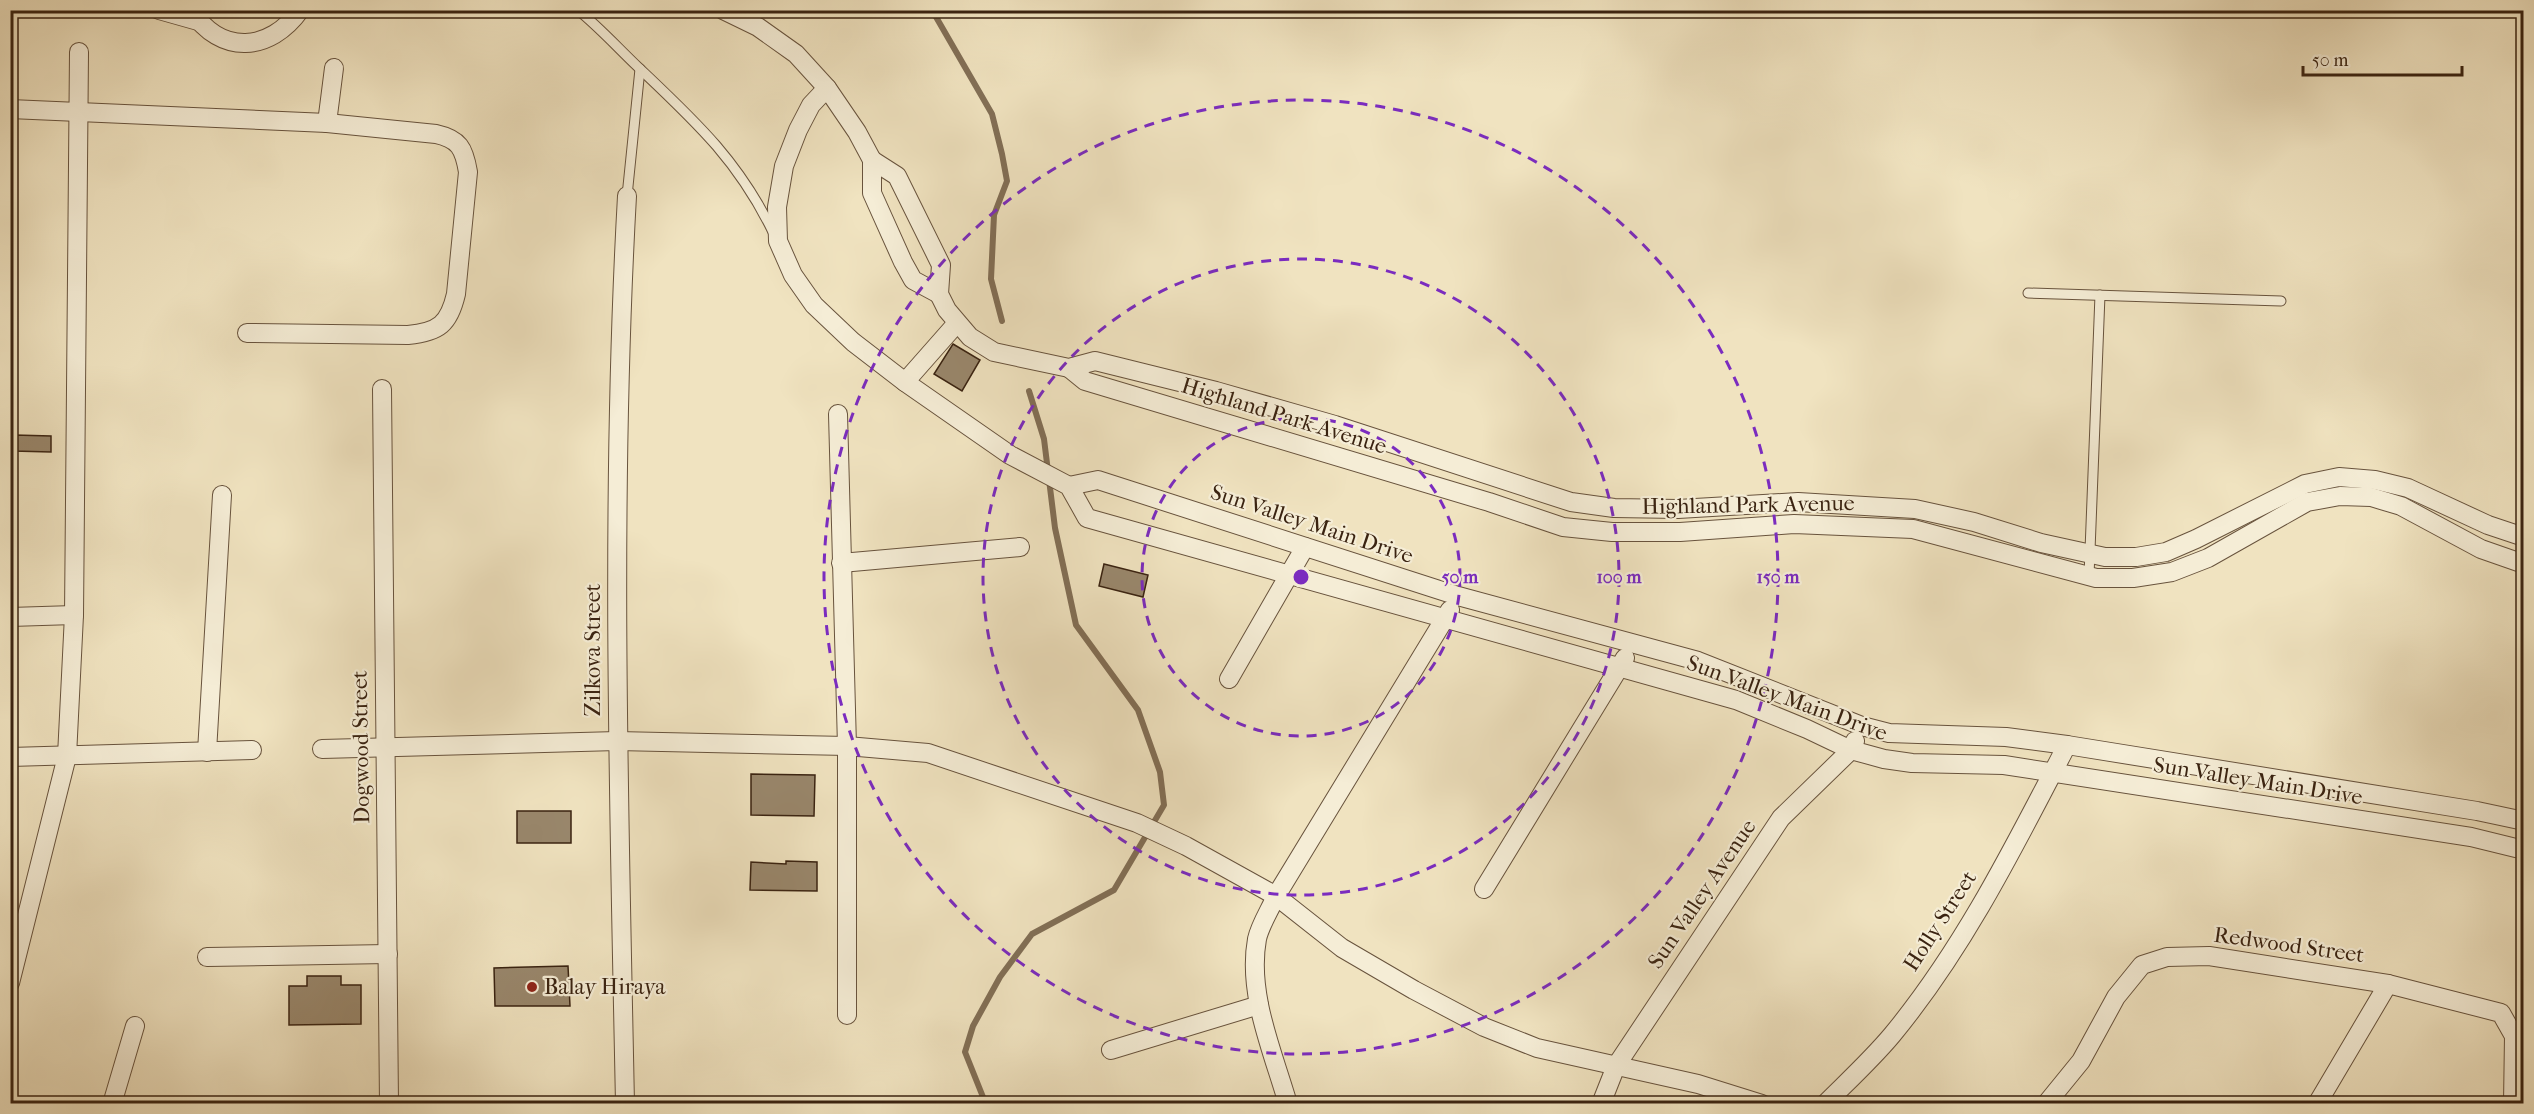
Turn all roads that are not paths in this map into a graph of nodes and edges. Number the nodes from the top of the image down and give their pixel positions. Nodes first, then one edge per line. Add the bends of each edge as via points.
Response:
1 (159, 10) edge
2 (316, 10) edge
3 (578, 10) edge
4 (723, 10) edge
5 (195, 16) edge
6 (295, 17) edge
7 (79, 52) dead end
8 (334, 68) dead end
9 (640, 69) junction
10 (827, 88) junction
11 (10, 109) edge
12 (79, 111) junction
13 (327, 123) junction
14 (872, 160) junction
15 (627, 196) joint
16 (915, 213) junction
17 (887, 226) junction
18 (778, 241) junction
19 (2028, 293) dead end
20 (939, 294) junction
21 (2100, 295) junction
22 (2281, 301) dead end
23 (957, 323) junction
24 (247, 333) dead end
25 (1069, 368) junction
26 (905, 382) junction
27 (382, 389) dead end
28 (838, 414) dead end
29 (1064, 484) junction
30 (2408, 488) junction
31 (222, 495) dead end
32 (2401, 506) junction
33 (2523, 537) edge
34 (1020, 547) dead end
35 (1305, 547) junction
36 (2091, 554) junction
37 (841, 564) junction
38 (2523, 564) edge
39 (1288, 575) junction
40 (2089, 576) junction
41 (1458, 596) junction
42 (74, 615) junction
43 (10, 616) edge
44 (1444, 620) junction
45 (1631, 644) junction
46 (1621, 667) junction
47 (1229, 679) dead end
48 (1862, 726) junction
49 (617, 741) junction
50 (385, 746) junction
51 (847, 746) junction
52 (2067, 746) junction
53 (322, 749) dead end
54 (252, 750) dead end
55 (1851, 750) junction
56 (207, 752) junction
57 (67, 756) junction
58 (10, 757) edge
59 (2053, 772) junction
60 (2523, 821) edge
61 (2523, 850) edge
62 (1485, 889) dead end
63 (1276, 897) junction
64 (388, 954) junction
65 (207, 957) dead end
66 (10, 983) edge
67 (2388, 984) junction
68 (1259, 1005) junction
69 (847, 1014) dead end
70 (135, 1026) dead end
71 (1111, 1050) dead end
72 (1616, 1066) junction
73 (112, 1104) edge
74 (389, 1104) edge
75 (625, 1104) edge
76 (1288, 1104) edge
77 (1601, 1104) edge
78 (1762, 1104) edge
79 (1825, 1104) edge
80 (2046, 1104) edge
81 (2317, 1104) edge
82 (2514, 1104) edge

1 - 5 street
2 - 6 street
3 - 9 lane
4 - 10 street via 758,27 796,54
5 - 6 street via 211,33 243,43 276,35
7 - 12 street
8 - 13 street
9 - 15 lane
9 - 18 lane via 684,110 740,173
10 - 14 street, Highland Park Avenue
10 - 18 street via 810,105 784,166 777,207
11 - 12 street
12 - 13 street
12 - 42 street
13 - 24 street via 436,134 459,144 468,172 452,312 441,325 425,333 408,335
14 - 16 street, Highland Park Avenue via 897,176
14 - 17 street, Highland Park Avenue via 872,193
15 - 49 street, Zilkova Street via 618,429
16 - 17 street
16 - 20 street, Highland Park Avenue via 941,265
17 - 20 street, Highland Park Avenue via 913,280
18 - 26 street via 793,274 814,305 853,342
19 - 21 lane
20 - 23 street, Highland Park Avenue
21 - 22 lane
21 - 36 lane
23 - 25 street, Highland Park Avenue via 994,352
23 - 26 street
25 - 36 street, Highland Park Avenue via 1095,361 1216,391 1335,425 1570,502 1614,508 1678,509 1798,502 1915,509
25 - 40 street, Highland Park Avenue via 1085,381 1563,527 1612,532 1794,524 1912,529
26 - 29 street via 1010,455
27 - 50 street, Dogwood Street
28 - 37 street
29 - 35 street, Sun Valley Main Drive via 1098,480
29 - 39 street, Sun Valley Main Drive via 1087,518
30 - 32 street
30 - 33 street, Highland Park Avenue
30 - 36 street, Highland Park Avenue via 2339,477 2305,484 2166,552 2136,557
31 - 56 street
32 - 38 street, Highland Park Avenue via 2481,549
32 - 40 street, Highland Park Avenue via 2371,497 2340,496 2307,502 2208,558 2172,572 2133,578
34 - 37 street
35 - 39 street
35 - 41 street, Sun Valley Main Drive
36 - 40 lane
37 - 51 street
39 - 44 street, Sun Valley Main Drive
39 - 47 street
41 - 44 street
41 - 45 street, Sun Valley Main Drive
42 - 43 street
42 - 57 street
44 - 46 street, Sun Valley Main Drive
44 - 63 street
45 - 46 street
45 - 48 street, Sun Valley Main Drive via 1698,661
46 - 55 street, Sun Valley Main Drive via 1737,700
46 - 62 street
48 - 52 street, Sun Valley Main Drive via 1889,733 2006,737
48 - 55 street, Sun Valley Avenue
49 - 50 street
49 - 51 street
49 - 75 street, Zilkova Street
50 - 53 street
50 - 64 street, Dogwood Street
51 - 63 street via 928,753 1137,823
51 - 69 street
52 - 59 street, Holly Street
52 - 60 street, Sun Valley Main Drive
54 - 56 street
55 - 59 street, Sun Valley Main Drive via 1912,763 2004,765
55 - 72 street, Sun Valley Avenue via 1781,818
56 - 57 street
57 - 58 street
57 - 66 street
59 - 61 street, Sun Valley Main Drive via 2471,837
59 - 79 street, Holly Street via 1958,944 1892,1034
63 - 68 street via 1257,938
63 - 72 street via 1342,948 1484,1027 1537,1048
64 - 65 street
64 - 74 street, Dogwood Street
67 - 80 street, Redwood Street via 2209,956 2167,957 2142,965 2116,997 2081,1061
67 - 81 street
67 - 82 street, Redwood Street via 2500,1013 2514,1036
68 - 71 street
68 - 76 street
70 - 73 street
72 - 77 street, Sun Valley Avenue
72 - 78 street via 1698,1084

